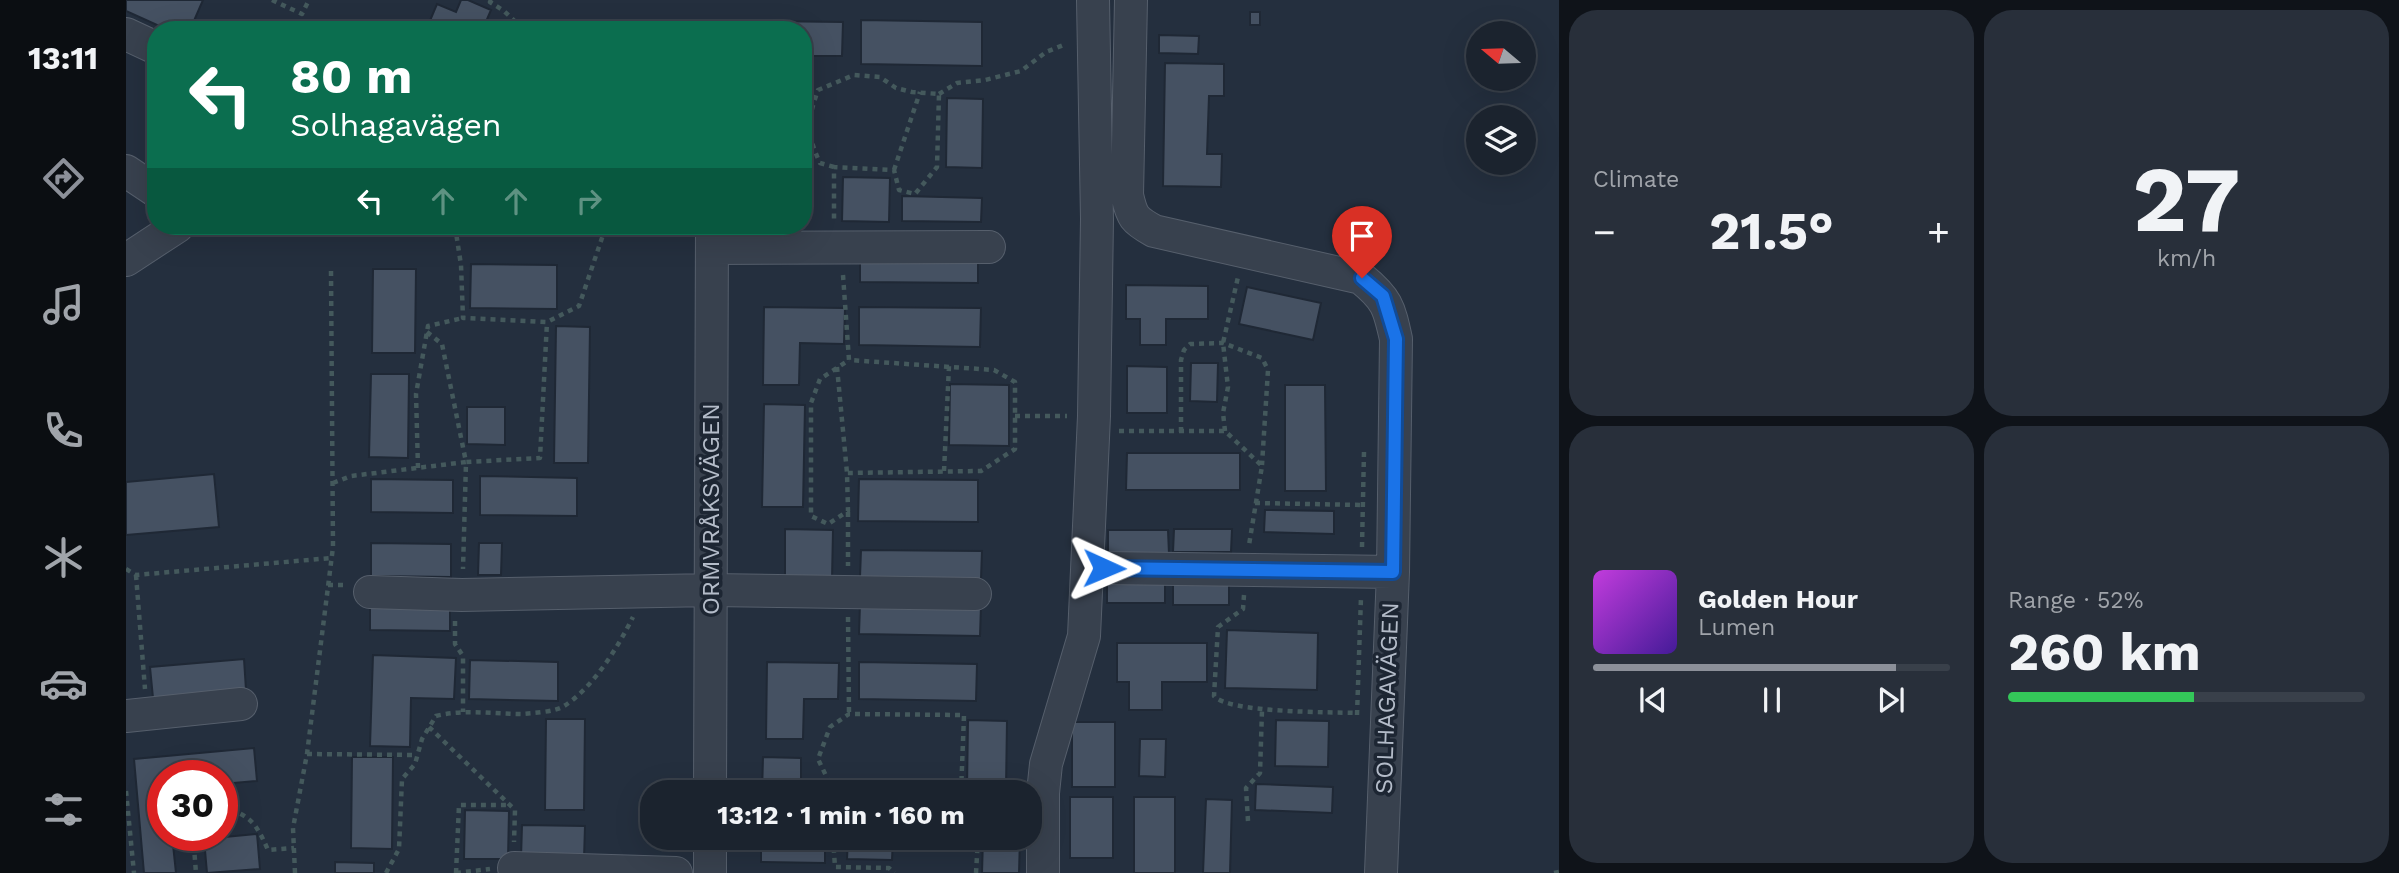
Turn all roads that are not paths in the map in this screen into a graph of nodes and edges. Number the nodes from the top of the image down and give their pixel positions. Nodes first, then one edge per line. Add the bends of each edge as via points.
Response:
1 (1093, 0) edge
2 (1131, 0) edge
3 (126, 34) edge
4 (147, 44) edge
5 (126, 171) edge
6 (147, 185) edge
7 (164, 235) edge
8 (712, 235) edge
9 (722, 235) edge
10 (989, 247) dead end
11 (126, 260) edge
12 (1104, 568) dead end
13 (1393, 572) junction
14 (711, 590) junction
15 (370, 592) dead end
16 (975, 594) dead end
17 (241, 704) dead end
18 (137, 715) edge
19 (710, 780) edge
20 (710, 850) edge
21 (514, 868) road end
22 (676, 873) edge
23 (710, 873) edge
24 (1043, 873) edge
25 (1381, 873) edge

1 - 24 street via 1094,424 1083,636 1046,764
2 - 13 street, SOLHAGAVÄGEN via 1126,195 1138,222 1154,231 1362,278 1383,296 1396,339
3 - 4 street
5 - 6 street
7 - 11 street
8 - 14 street, ORMVRÅKSVÄGEN
9 - 10 street via 834,246
12 - 13 street
13 - 25 street, SOLHAGAVÄGEN
14 - 15 street
14 - 16 street
14 - 19 street, ORMVRÅKSVÄGEN
17 - 18 street
20 - 23 street
21 - 22 street

